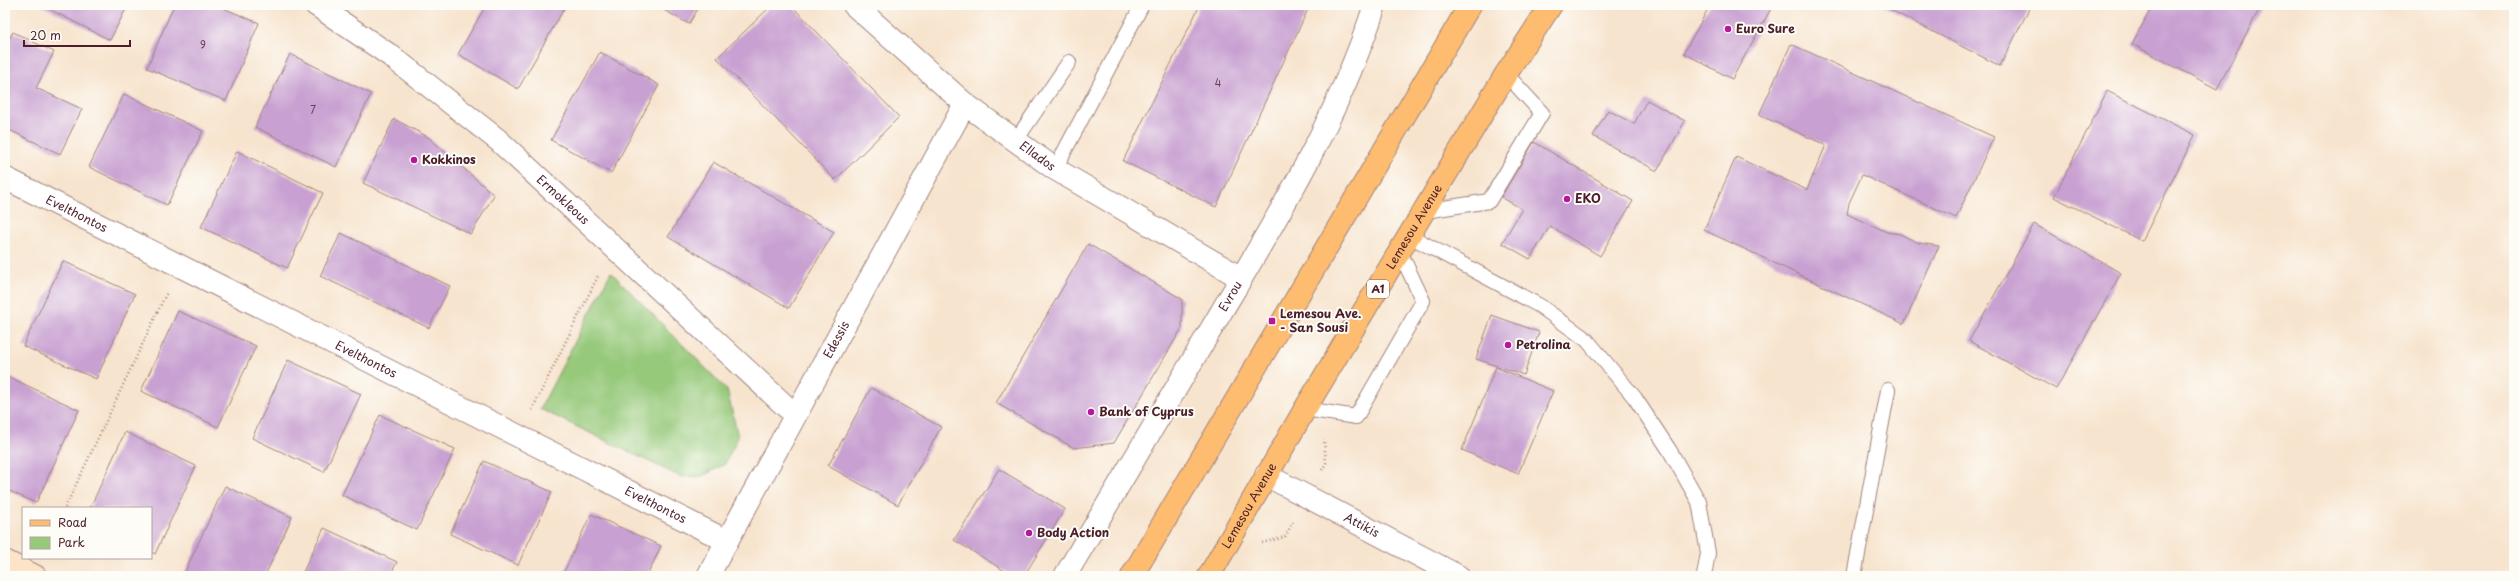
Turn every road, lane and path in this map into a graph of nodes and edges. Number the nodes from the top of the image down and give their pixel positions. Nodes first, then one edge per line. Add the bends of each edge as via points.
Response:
1 (316, 5) edge
2 (854, 5) edge
3 (1142, 5) edge
4 (1375, 5) edge
5 (1470, 5) edge
6 (1551, 5) edge
7 (1069, 62) dead end
8 (1506, 74) junction
9 (965, 104) junction
10 (1016, 140) junction
11 (1055, 169) junction
12 (5, 178) edge
13 (1425, 211) junction
14 (1405, 244) junction
15 (613, 247) junction
16 (180, 265) junction
17 (1241, 278) junction
18 (1888, 390) dead end
19 (1305, 409) junction
20 (794, 414) junction
21 (519, 437) junction
22 (1266, 476) junction
23 (65, 507) edge
24 (727, 541) junction
25 (5, 561) edge
26 (35, 576) edge
27 (708, 576) edge
28 (1064, 576) edge
29 (1132, 576) edge
30 (1209, 576) edge
31 (1458, 576) edge
32 (1704, 576) edge
33 (1854, 576) edge

1 - 15 street, Ermokleous via 392,56 498,140
2 - 9 street, Ellados
3 - 11 lane
4 - 17 street, Evrou via 1361,48 1323,134
5 - 29 main road
6 - 8 main road, Lemesou Avenue / A1
7 - 10 lane
8 - 13 main road, Lemesou Avenue / A1
8 - 13 lane via 1542,113 1489,201
9 - 10 street, Ellados
9 - 20 street, Edessis
10 - 11 street, Ellados
11 - 17 street, Ellados
12 - 16 street, Evelthontos
13 - 14 main road, Lemesou Avenue / A1
14 - 19 main road, Lemesou Avenue / A1
14 - 19 lane via 1423,301 1356,417
14 - 32 lane via 1540,306 1586,340 1635,398 1670,451 1699,502 1708,553
15 - 20 street, Ermokleous
15 - 21 path
16 - 21 street, Evelthontos
16 - 23 path
17 - 28 street, Evrou
18 - 33 lane
19 - 22 main road, Lemesou Avenue / A1
20 - 24 street, Edessis
21 - 24 street, Evelthontos
22 - 30 main road, Lemesou Avenue / A1
22 - 31 street, Attikis
24 - 27 street, Edessis
25 - 26 main road

